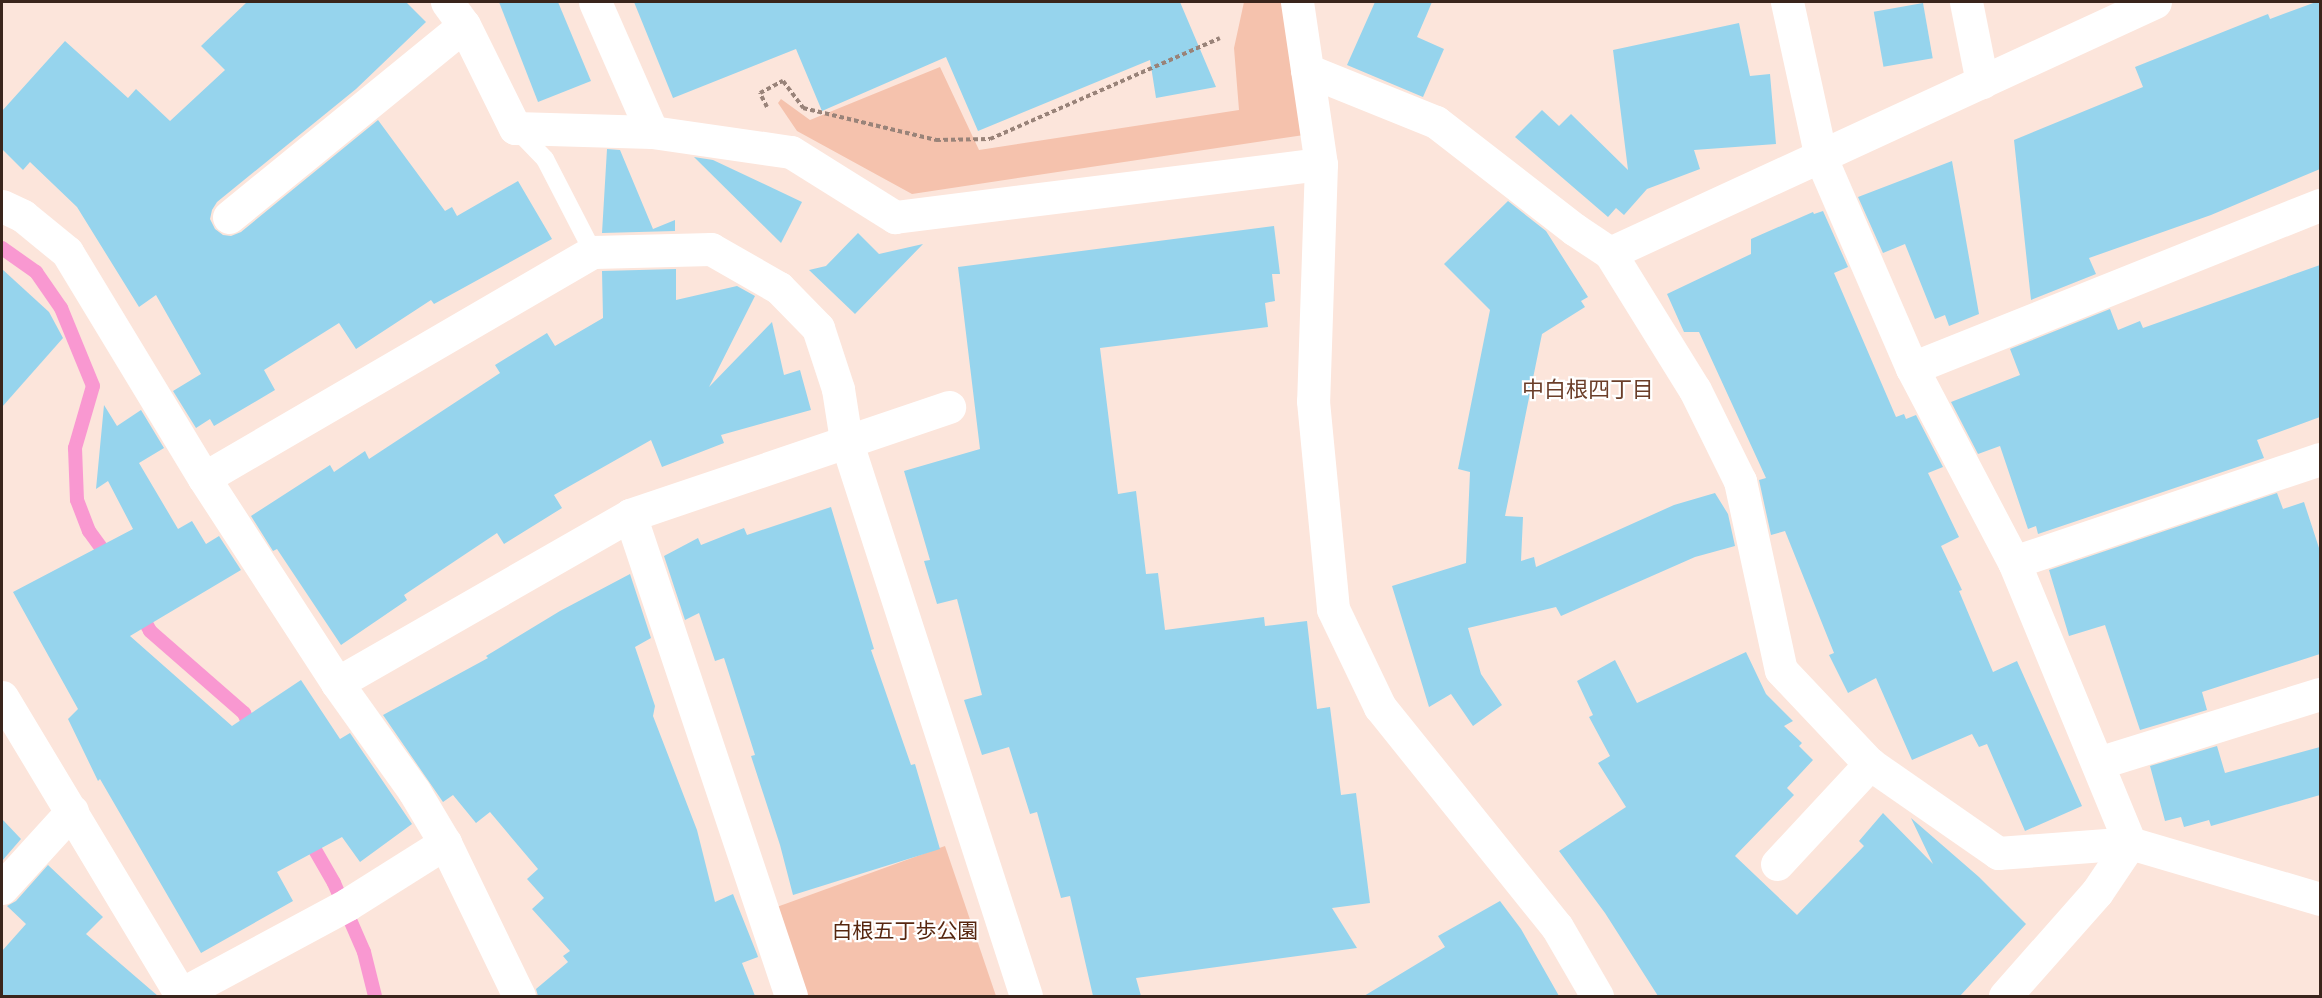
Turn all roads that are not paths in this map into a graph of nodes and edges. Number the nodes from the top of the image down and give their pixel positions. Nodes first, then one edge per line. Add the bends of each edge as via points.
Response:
1 (595, 2) edge
2 (1297, 2) edge
3 (1787, 2) edge
4 (1966, 2) edge
5 (2155, 2) edge
6 (455, 13) edge
7 (1307, 70) junction
8 (1982, 82) junction
9 (515, 129) junction
10 (652, 132) junction
11 (1821, 158) junction
12 (1321, 164) junction
13 (2320, 205) edge
14 (2, 206) edge
15 (229, 218) dead end
16 (593, 252) junction
17 (1610, 253) junction
18 (1912, 369) junction
19 (949, 407) dead end
20 (846, 440) junction
21 (2320, 459) edge
22 (204, 478) junction
23 (630, 515) junction
24 (2014, 562) junction
25 (337, 683) junction
26 (2320, 694) edge
27 (2, 697) edge
28 (2098, 763) junction
29 (1870, 764) junction
30 (72, 811) junction
31 (445, 843) junction
32 (2130, 843) junction
33 (1777, 864) dead end
34 (2, 888) edge
35 (2320, 899) edge
36 (176, 993) edge
37 (519, 996) edge
38 (791, 996) edge
39 (1026, 996) edge
40 (1597, 996) edge
41 (2006, 996) edge

1 - 10 street
2 - 7 street
3 - 11 street
4 - 8 street
5 - 8 street
6 - 9 street
6 - 15 street
7 - 12 street
7 - 17 street via 1436,122
8 - 11 street
9 - 10 street
9 - 16 lane via 545,159
10 - 12 street via 791,152 895,217
11 - 17 street
11 - 18 street
12 - 40 street via 1313,401 1333,609 1380,707 1557,927
13 - 18 street
14 - 22 street via 23,216 67,252
16 - 20 street via 711,249 778,288 818,328 838,389
16 - 22 street
17 - 29 street via 1695,390 1740,481 1781,670
18 - 24 street
19 - 20 street
20 - 23 street
20 - 39 street
21 - 24 street
22 - 25 street
23 - 25 street
23 - 38 street
24 - 28 street
25 - 31 street via 414,791
26 - 28 street
27 - 30 street
28 - 32 street
29 - 32 street via 1998,853
29 - 33 street
30 - 34 street
30 - 36 street
31 - 36 street via 348,904
31 - 37 street
32 - 35 street
32 - 41 street via 2097,892

